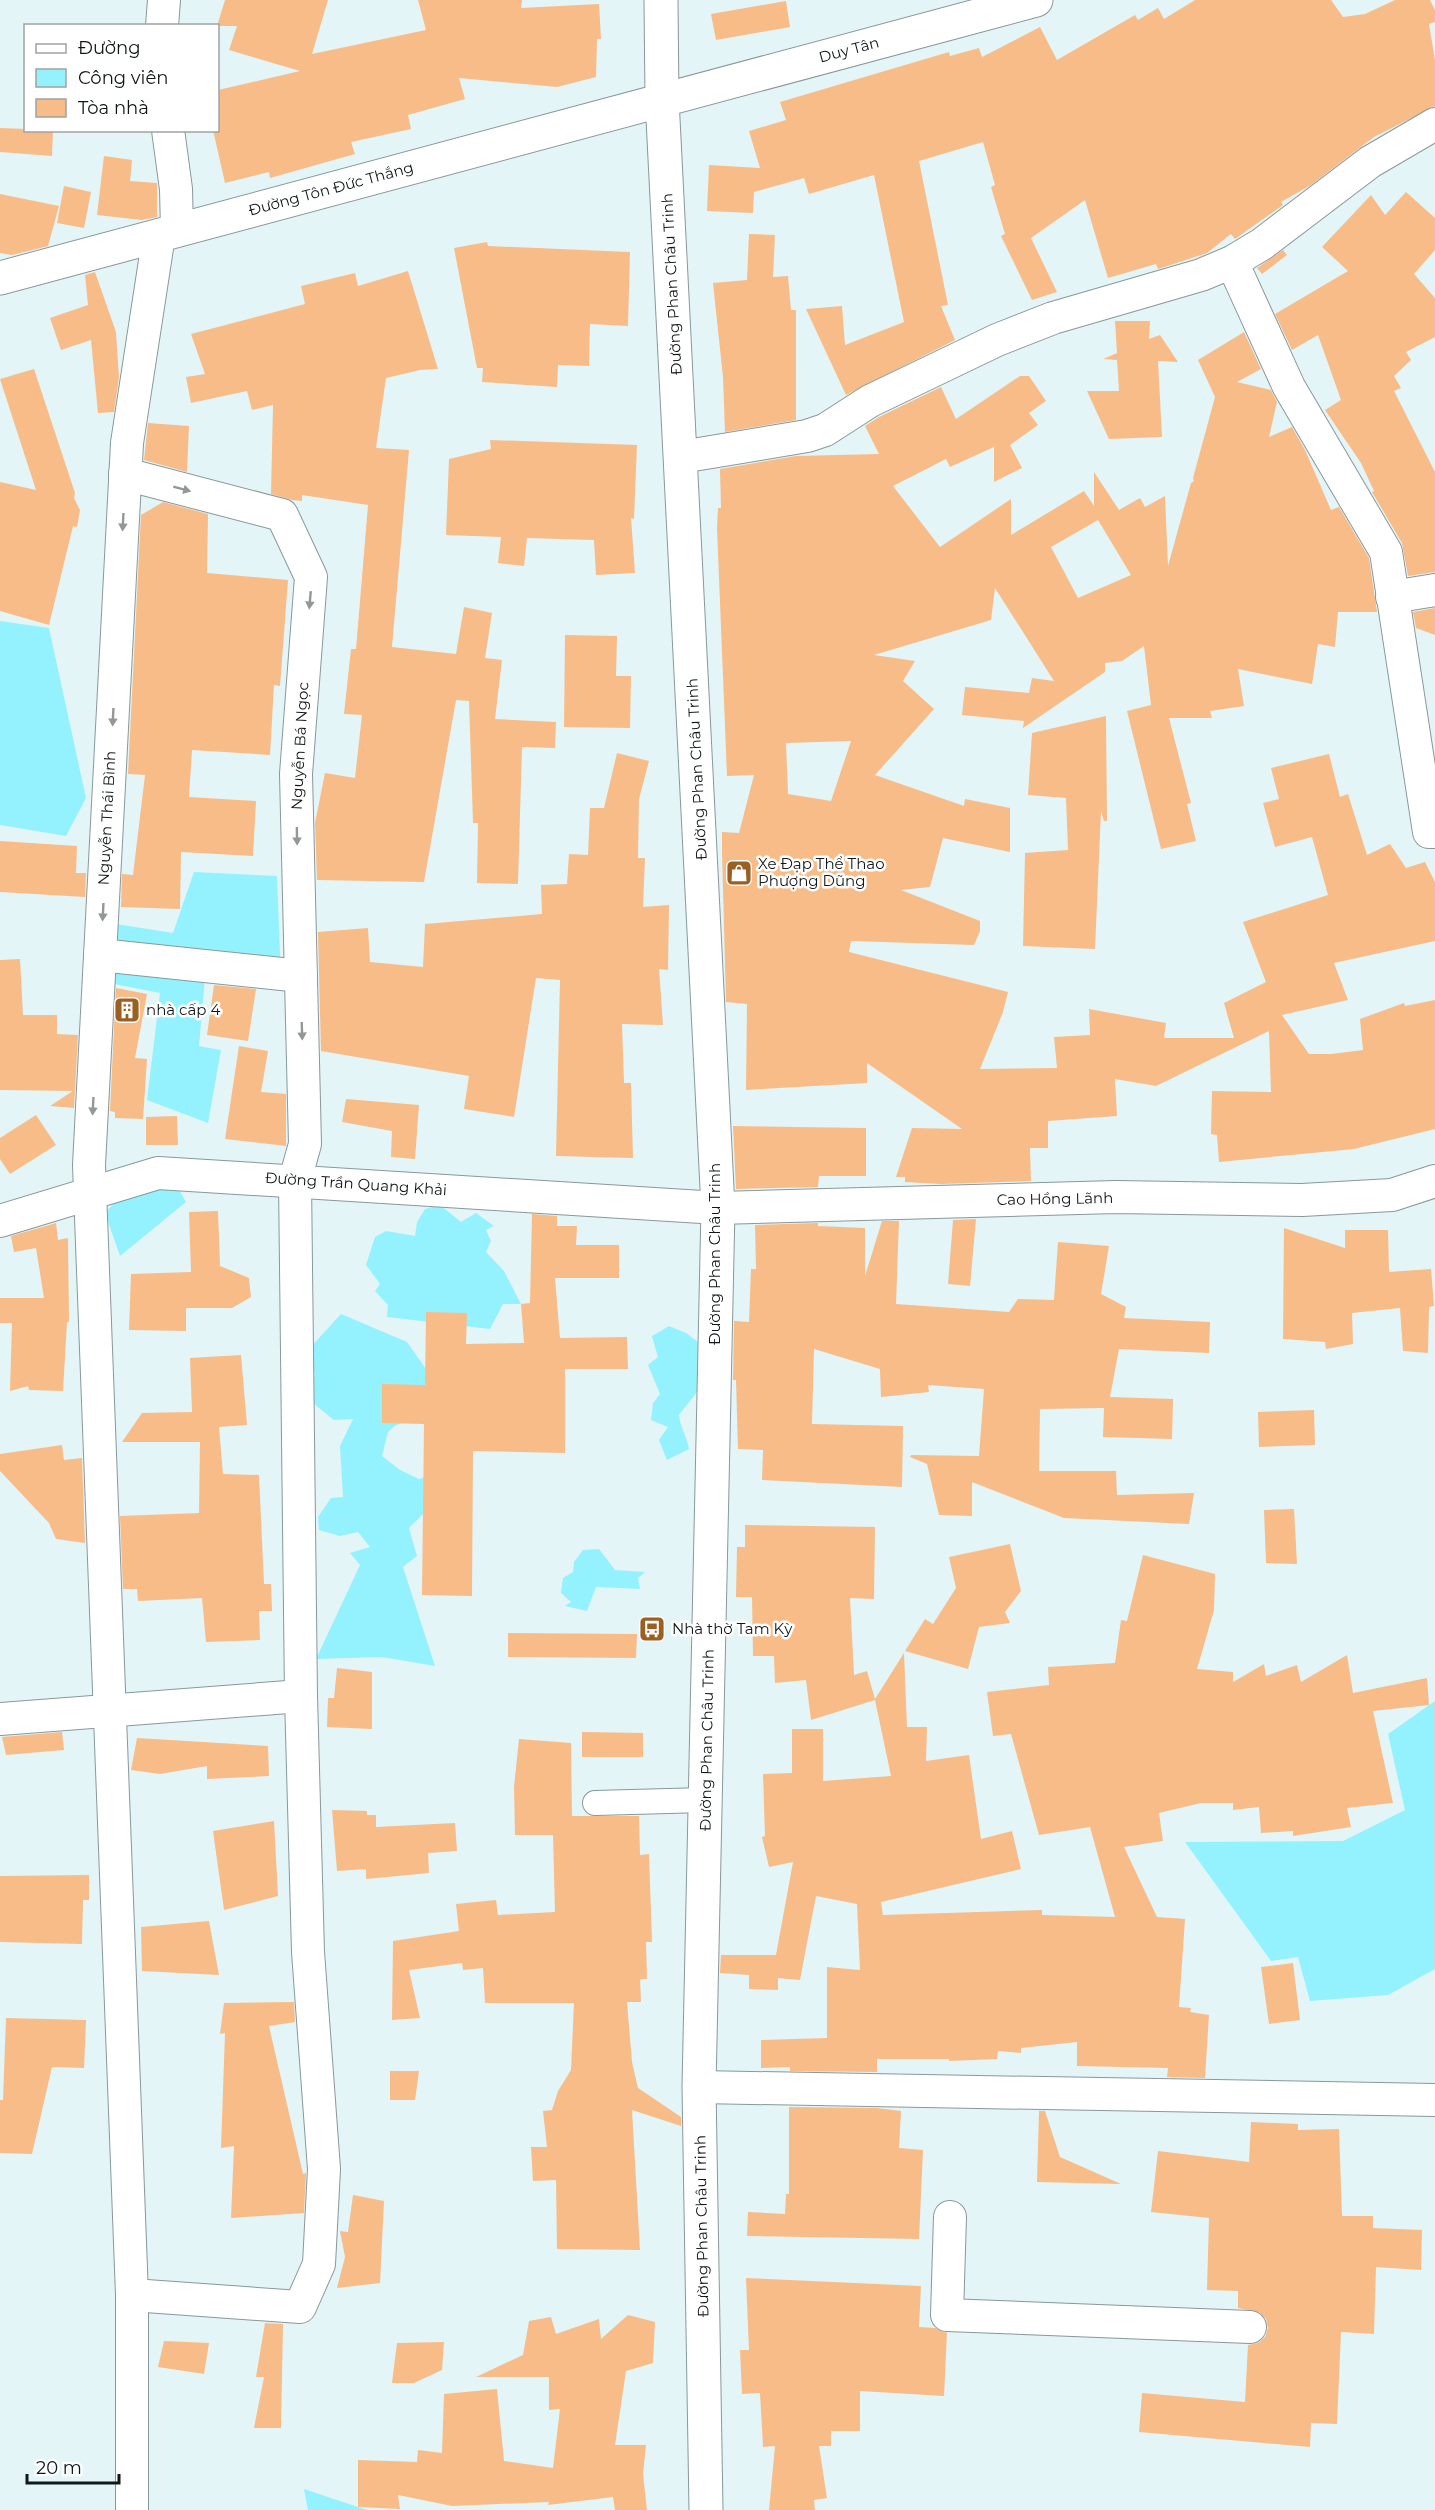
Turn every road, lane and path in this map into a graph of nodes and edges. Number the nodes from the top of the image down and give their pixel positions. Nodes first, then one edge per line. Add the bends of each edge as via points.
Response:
1 (164, 0) edge
2 (661, 0) edge
3 (1036, 0) edge
4 (162, 24) edge
5 (662, 99) junction
6 (1435, 124) edge
7 (168, 132) edge
8 (168, 233) junction
9 (1232, 262) junction
10 (0, 278) edge
11 (681, 457) junction
12 (125, 474) junction
13 (1435, 590) edge
14 (1392, 597) junction
15 (1435, 832) edge
16 (100, 955) junction
17 (301, 976) junction
18 (295, 1180) junction
19 (1435, 1181) edge
20 (89, 1194) junction
21 (718, 1208) junction
22 (0, 1221) edge
23 (302, 1696) junction
24 (110, 1712) junction
25 (0, 1719) edge
26 (705, 1800) junction
27 (595, 1803) dead end
28 (699, 2087) junction
29 (1435, 2100) edge
30 (950, 2217) dead end
31 (132, 2295) junction
32 (1250, 2327) dead end
33 (132, 2510) edge
34 (706, 2510) edge

1 - 4 street
2 - 5 main road, Đường Phan Châu Trinh
3 - 5 main road, Duy Tân
5 - 8 main road, Đường Tôn Đức Thắng
5 - 11 main road, Đường Phan Châu Trinh
6 - 9 street via 1370,162
7 - 8 street, Nguyễn Thái Bình via 176,189
8 - 10 main road, Đường Tôn Đức Thắng
8 - 12 street, Nguyễn Thái Bình via 127,443
9 - 11 street via 1201,275 1053,318 997,340 870,401 825,430
9 - 14 street via 1289,387 1386,552
11 - 21 main road, Đường Phan Châu Trinh
12 -> 16 street, Nguyễn Thái Bình
12 -> 17 street, Nguyễn Bá Ngọc via 282,515 311,577 296,774
13 - 14 street
14 - 15 street via 1429,832
16 - 17 street
16 -> 20 street, Nguyễn Thái Bình
17 -> 18 street, Nguyễn Bá Ngọc via 305,1144
18 - 20 street, Đường Trần Quang Khải via 158,1173
18 - 21 street, Đường Trần Quang Khải
18 - 23 street, Nguyễn Bá Ngọc
19 - 21 street, Cao Hồng Lãnh via 1392,1196 1302,1200 1116,1197
20 - 22 street, Đường Trần Quang Khải
20 - 24 street, Nguyễn Thái Bình
21 - 26 main road, Đường Phan Châu Trinh
23 - 24 street
23 - 31 street, Nguyễn Bá Ngọc via 308,1952 324,2169 319,2264 300,2307
24 - 25 street
24 - 31 street, Nguyễn Thái Bình
26 - 27 street
26 - 28 main road, Đường Phan Châu Trinh
28 - 29 street
28 - 34 main road, Đường Phan Châu Trinh
30 - 32 street via 947,2315
31 - 33 street, Nguyễn Thái Bình

